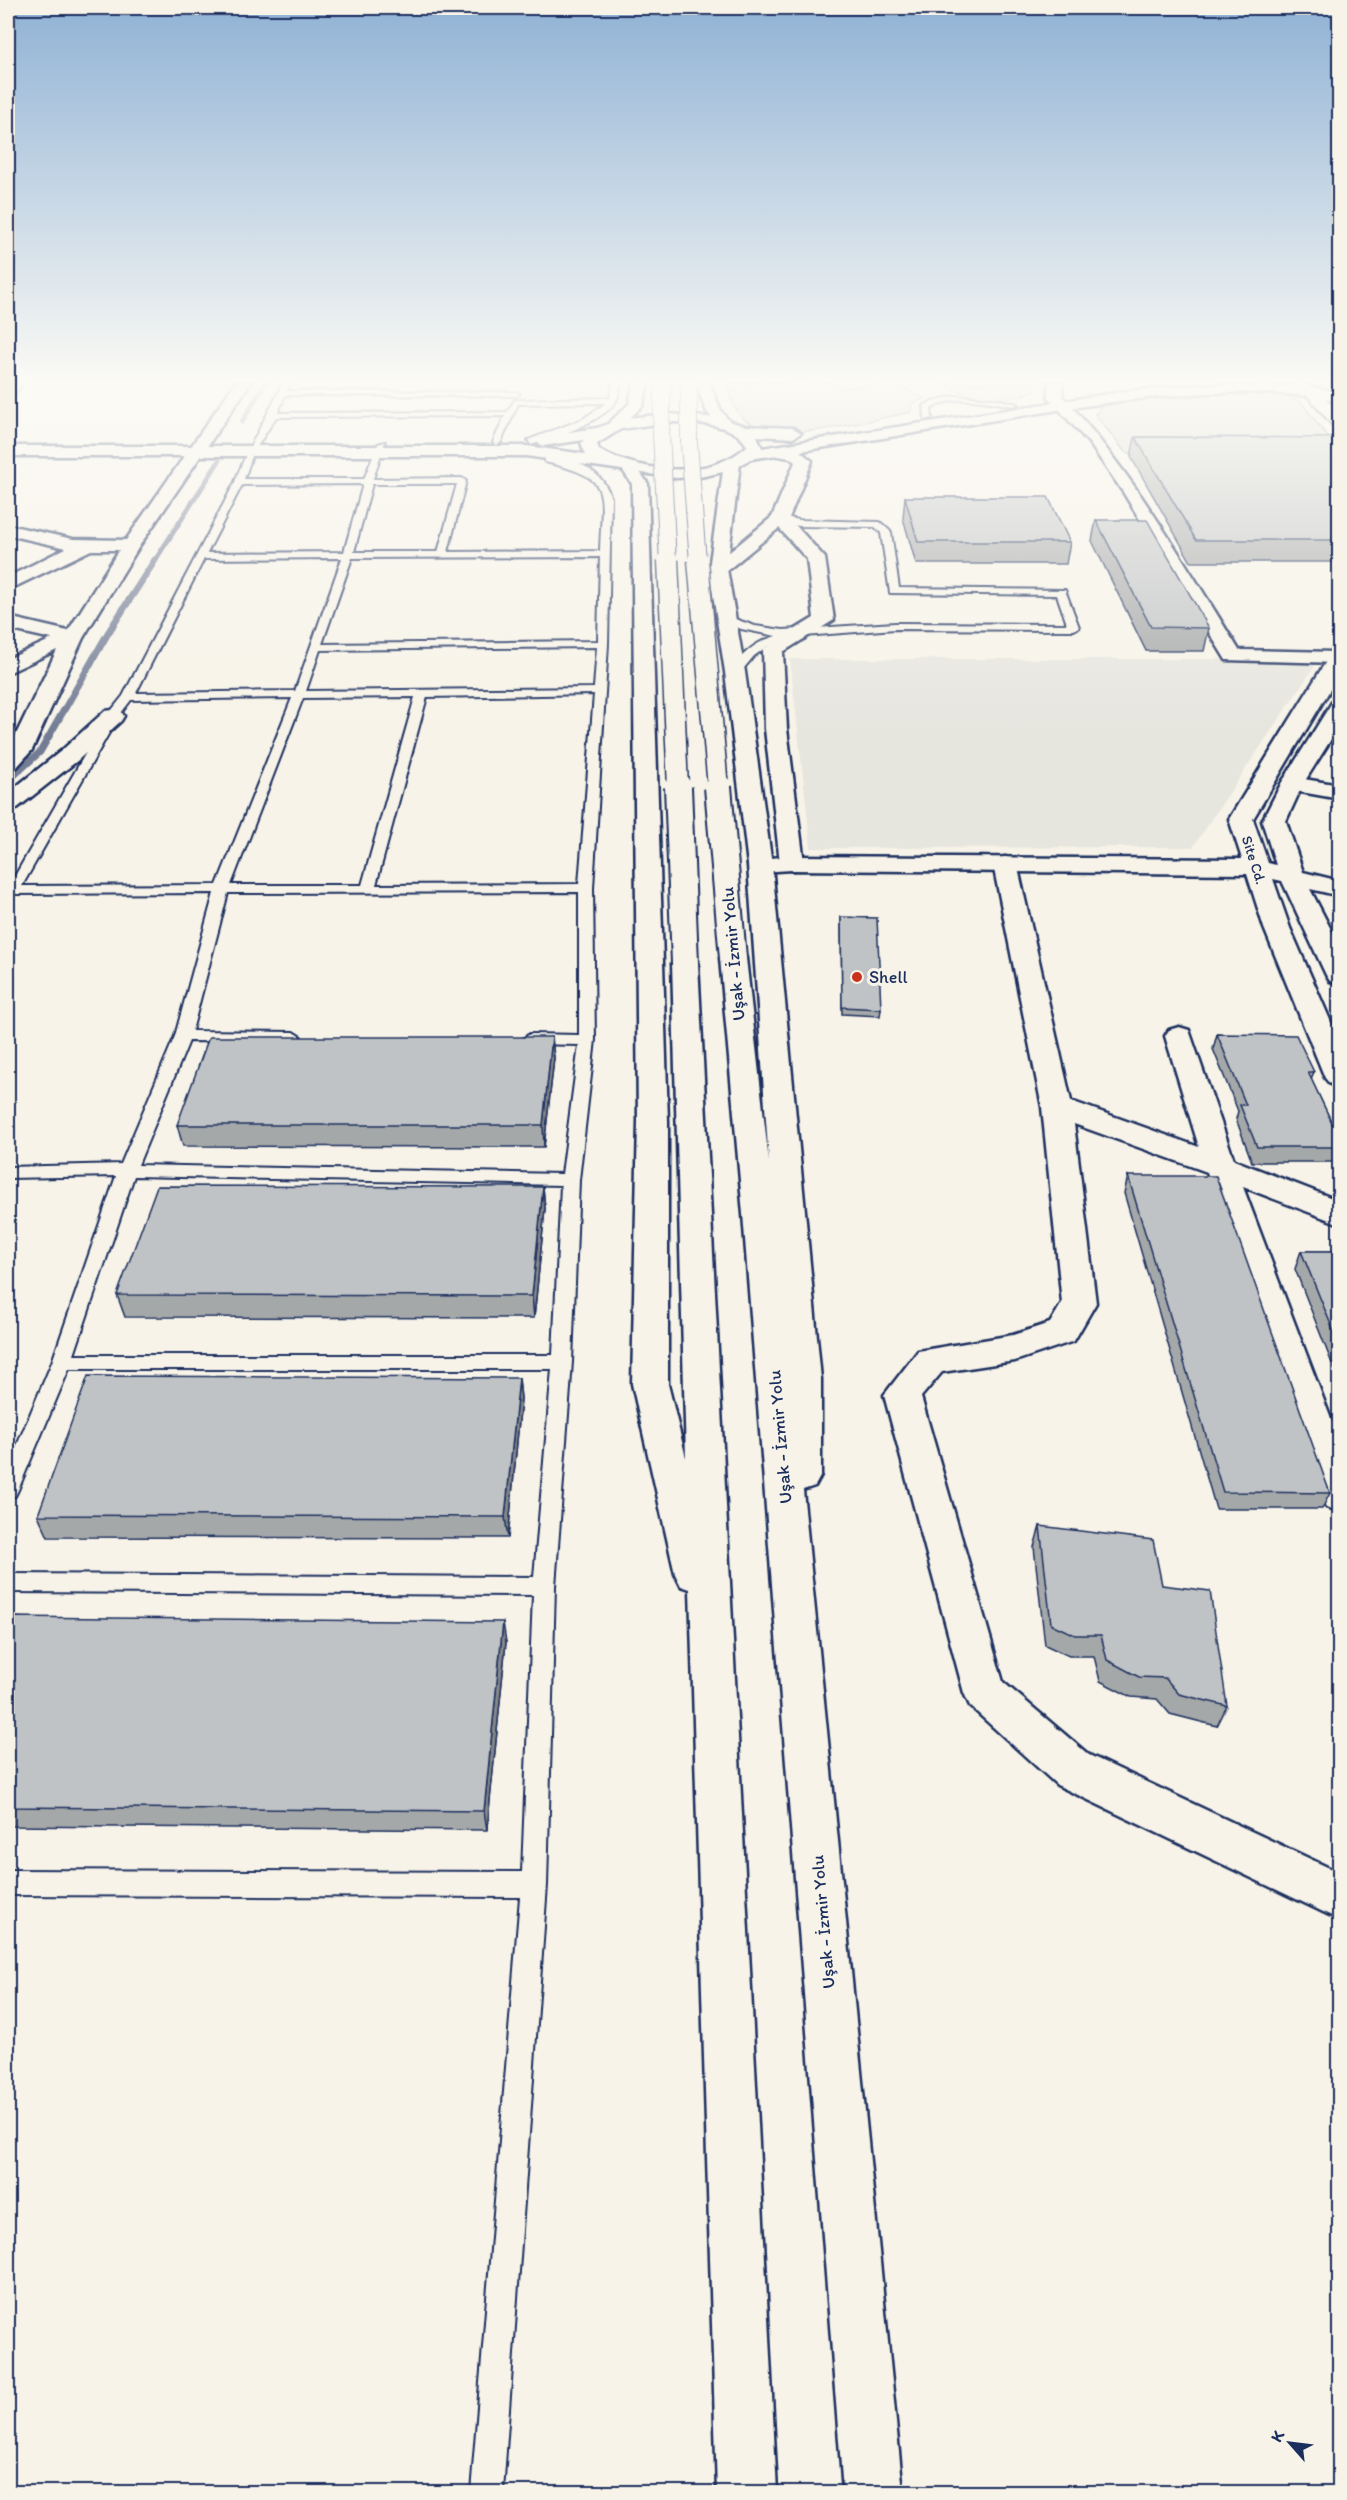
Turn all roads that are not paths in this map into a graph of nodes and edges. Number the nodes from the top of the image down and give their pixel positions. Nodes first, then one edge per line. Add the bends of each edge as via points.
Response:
1 (163, 499) edge
2 (230, 499) edge
3 (363, 499) edge
4 (457, 499) edge
5 (606, 499) edge
6 (640, 499) edge
7 (666, 499) edge
8 (693, 499) edge
9 (732, 499) edge
10 (788, 499) edge
11 (1136, 499) edge
12 (780, 519) junction
13 (8, 530) edge
14 (86, 544) junction
15 (131, 545) junction
16 (443, 554) junction
17 (604, 554) junction
18 (348, 555) junction
19 (201, 556) junction
20 (718, 569) junction
21 (8, 584) edge
22 (726, 620) junction
23 (8, 623) edge
24 (804, 633) junction
25 (73, 638) junction
26 (603, 644) junction
27 (314, 647) junction
28 (8, 667) edge
29 (1335, 667) edge
30 (735, 672) junction
31 (599, 691) junction
32 (422, 694) junction
33 (299, 695) junction
34 (128, 697) junction
35 (1340, 707) edge
36 (113, 716) junction
37 (12, 753) edge
38 (1292, 784) junction
39 (1340, 792) edge
40 (8, 804) edge
41 (1223, 843) junction
42 (792, 863) junction
43 (1005, 864) junction
44 (760, 865) junction
45 (1256, 867) junction
46 (1292, 877) junction
47 (586, 888) junction
48 (368, 889) junction
49 (1340, 889) edge
50 (222, 890) junction
51 (1340, 975) edge
52 (183, 1036) junction
53 (1179, 1036) dead end
54 (314, 1037) edge
55 (516, 1039) edge
56 (587, 1040) junction
57 (1340, 1078) edge
58 (1057, 1107) junction
59 (1220, 1166) junction
60 (127, 1170) junction
61 (8, 1172) edge
62 (570, 1180) junction
63 (1340, 1213) edge
64 (62, 1362) junction
65 (562, 1362) junction
66 (8, 1490) edge
67 (1340, 1496) edge
68 (8, 1583) edge
69 (544, 1586) junction
70 (713, 1648) junction
71 (799, 1654) junction
72 (8, 1883) edge
73 (534, 1885) junction
74 (1340, 1897) edge
75 (487, 2493) edge
76 (747, 2493) edge
77 (873, 2493) edge

1 - 15 main road
2 - 19 lane
3 - 18 lane
4 - 16 lane
5 - 17 lane
6 - 70 main road via 653,1121 650,1384
7 - 70 main road, bridge
8 - 71 main road, Uşak - İzmir Yolu, bridge
9 - 20 main road
10 - 12 main road
11 - 29 main road via 1233,656
12 - 20 main road
12 - 24 main road via 816,558 824,620
12 - 24 lane via 877,524 886,532 894,591 1061,592 1074,627 895,626
13 - 14 main road
14 - 15 main road
14 - 21 main road
15 - 25 main road
16 - 17 lane
16 - 18 lane
17 - 26 lane
18 - 19 lane
18 - 27 lane
19 - 34 lane
20 - 22 main road
22 - 24 lane via 747,630
22 - 30 main road
23 - 25 main road
24 - 30 lane via 771,639 751,650
24 - 42 main road via 773,649 783,798
25 - 28 main road
25 - 37 main road
26 - 27 lane
26 - 31 lane
27 - 33 lane
29 - 41 main road, Site Cd.
30 - 44 main road
31 - 32 lane
31 - 47 lane
32 - 33 lane
32 - 48 lane
33 - 34 lane
33 - 50 lane
34 - 36 lane
35 - 38 main road, Site Cd.
36 - 40 main road
36 - 50 lane via 12,890
38 - 39 main road
38 - 46 main road, Site Cd. via 1274,821
41 - 43 main road
41 - 45 main road
41 - 45 main road, Site Cd.
42 - 43 main road
42 - 44 main road
43 - 58 main road
44 - 71 main road via 803,1379
45 - 46 main road
45 - 57 main road, Site Cd. via 1277,928
46 - 49 main road
46 - 51 main road, Site Cd.
47 - 48 lane
47 - 56 lane
48 - 50 lane
50 - 52 lane
52 - 54 lane
52 - 60 lane
53 - 59 main road
55 - 56 lane
56 - 62 lane
58 - 59 main road
58 - 74 main road via 1079,1303 1062,1332 1015,1348 931,1360 902,1395 985,1693 1073,1770
59 - 63 main road
59 - 67 main road
60 - 61 lane
60 - 62 lane
60 - 64 lane
62 - 65 lane
64 - 65 lane
64 - 66 lane
65 - 69 lane
68 - 69 lane
69 - 73 lane
70 - 76 main road
71 - 77 main road, Uşak - İzmir Yolu
72 - 73 lane
73 - 75 lane

